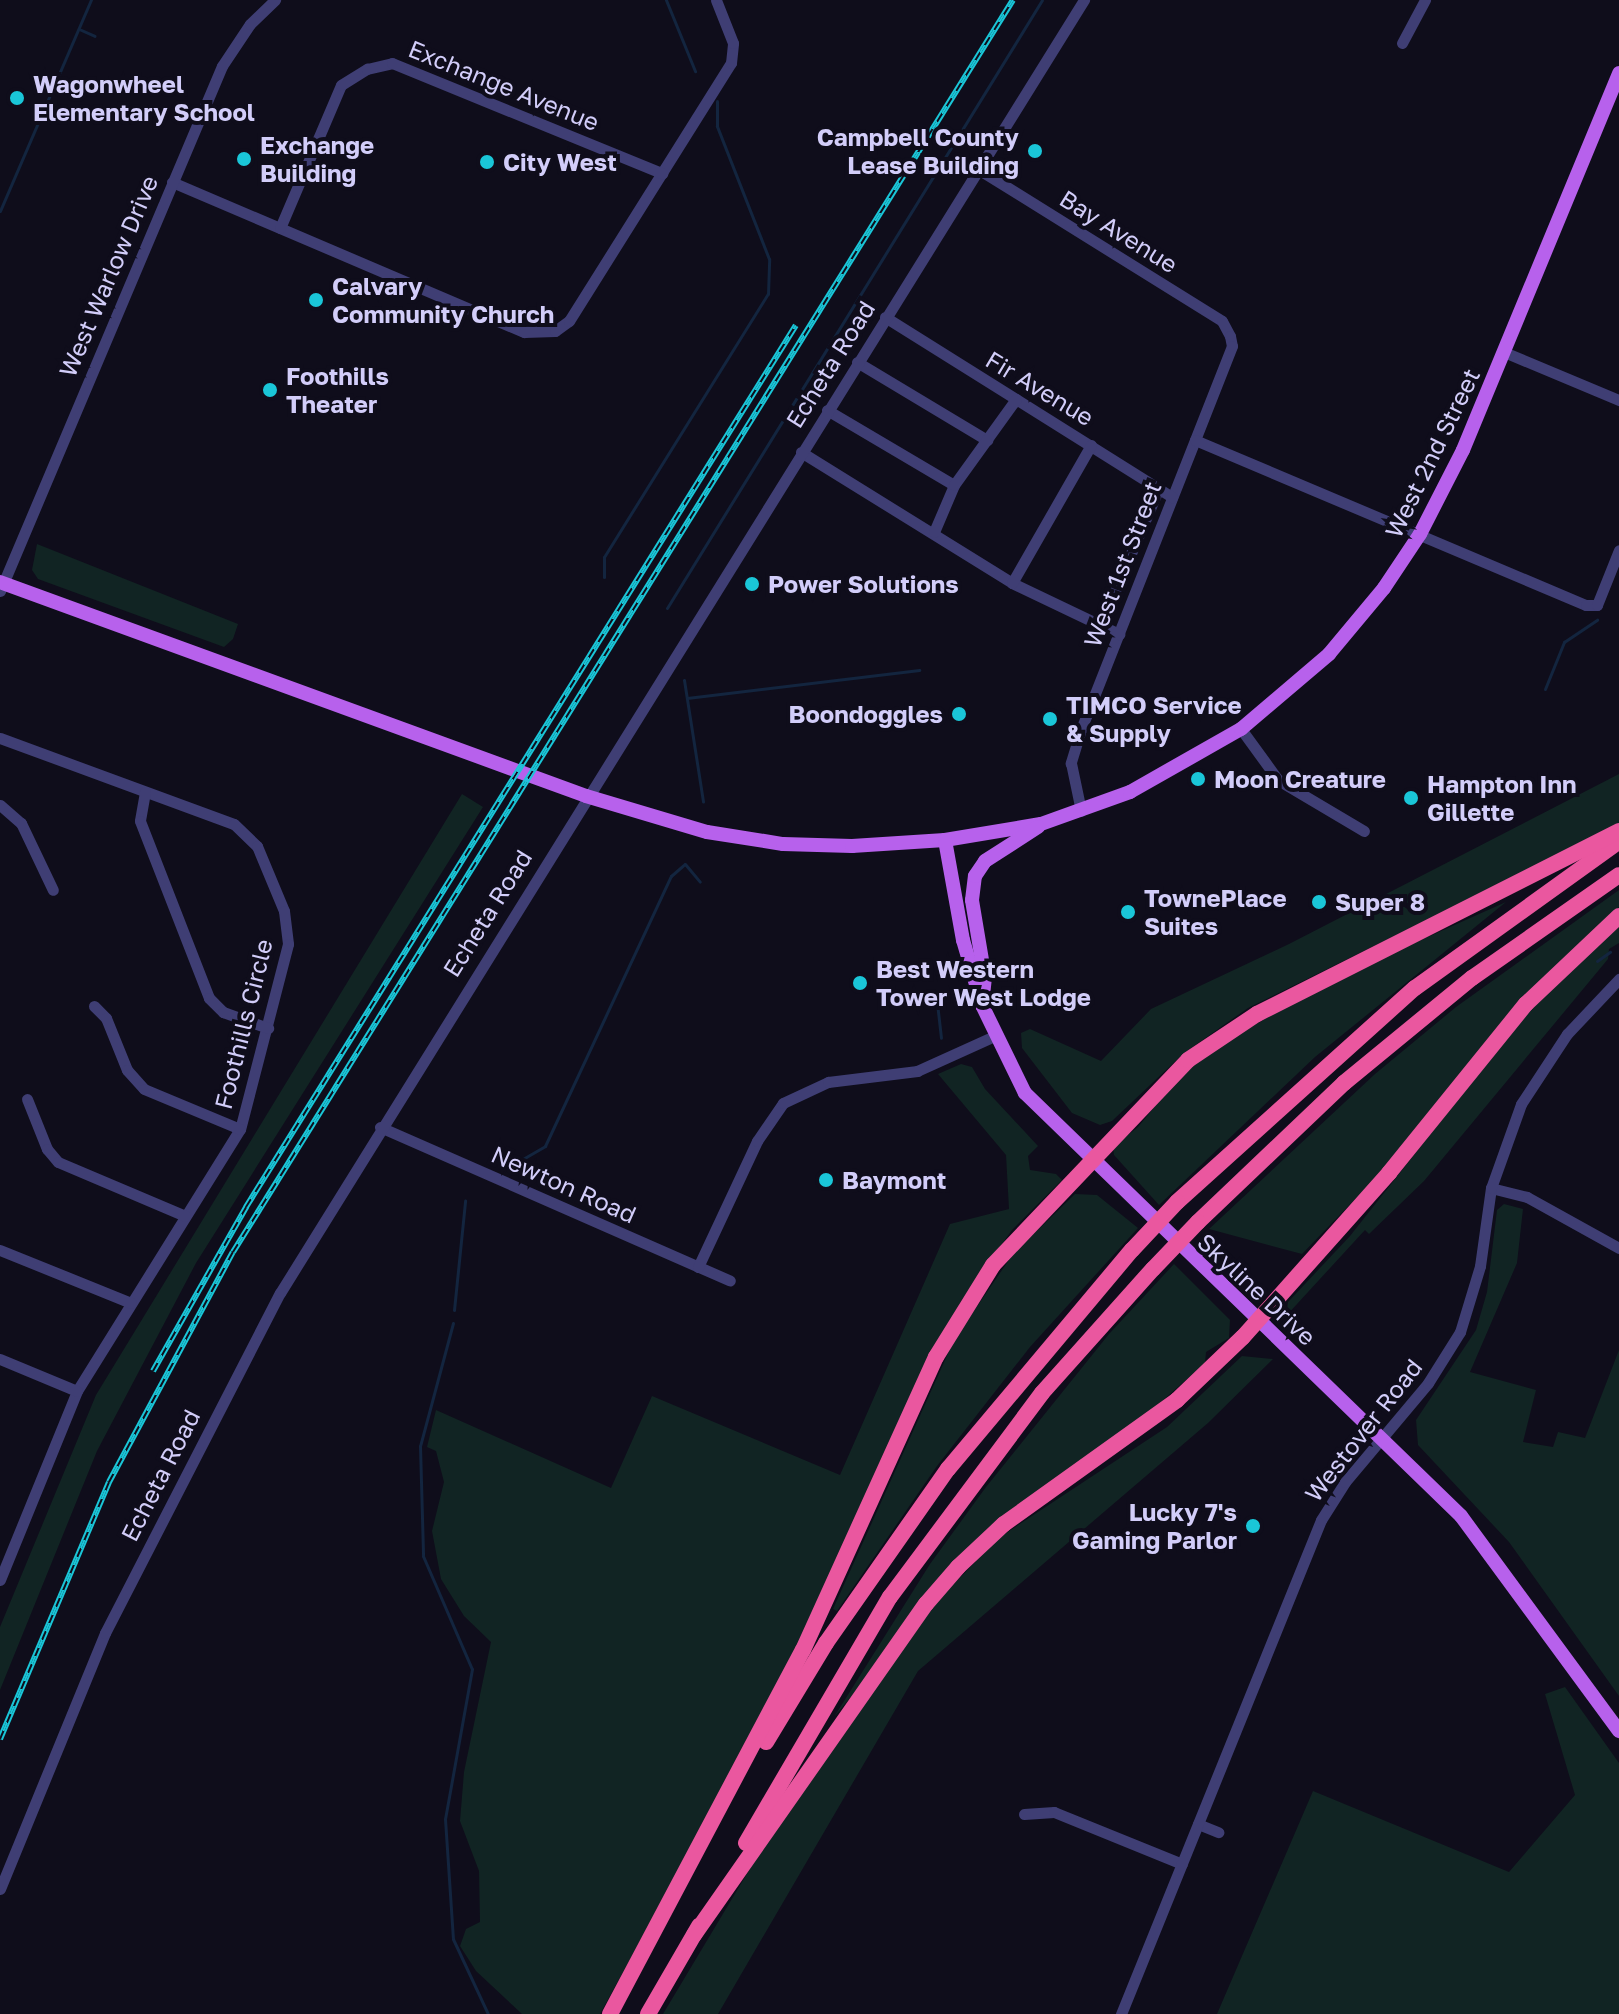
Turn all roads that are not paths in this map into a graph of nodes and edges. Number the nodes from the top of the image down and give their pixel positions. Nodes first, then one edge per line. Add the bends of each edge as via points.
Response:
1 (275, 0) edge
2 (716, 0) edge
3 (1084, 0) edge
4 (1425, 0) edge
5 (1402, 43) dead end
6 (1619, 73) edge
7 (978, 169) junction
8 (662, 173) junction
9 (172, 182) junction
10 (280, 228) junction
11 (885, 317) junction
12 (1230, 336) joint
13 (1504, 352) junction
14 (857, 362) junction
15 (1016, 399) junction
16 (1619, 400) edge
17 (827, 410) junction
18 (987, 440) junction
19 (1195, 440) junction
20 (1091, 445) junction
21 (801, 452) junction
22 (954, 485) junction
23 (1159, 488) junction
24 (1172, 497) junction
25 (934, 532) junction
26 (1420, 534) junction
27 (1619, 550) edge
28 (1012, 583) junction
29 (1, 585) edge
30 (1100, 626) junction
31 (1119, 634) junction
32 (1241, 729) junction
33 (0, 738) edge
34 (145, 792) junction
35 (586, 796) junction
36 (0, 805) edge
37 (1081, 811) junction
38 (1041, 824) junction
39 (1364, 831) dead end
40 (1619, 831) edge
41 (945, 840) junction
42 (1619, 841) edge
43 (1619, 875) edge
44 (53, 890) dead end
45 (1619, 916) edge
46 (1619, 979) edge
47 (982, 1005) junction
48 (94, 1006) dead end
49 (268, 1028) junction
50 (994, 1036) junction
51 (27, 1099) dead end
52 (380, 1127) junction
53 (240, 1129) junction
54 (1089, 1161) junction
55 (1491, 1188) junction
56 (185, 1216) junction
57 (1619, 1248) edge
58 (0, 1250) edge
59 (698, 1267) junction
60 (730, 1281) dead end
61 (131, 1303) junction
62 (1258, 1320) junction
63 (0, 1359) edge
64 (77, 1391) junction
65 (1383, 1438) junction
66 (0, 1580) edge
67 (1619, 1731) edge
68 (1024, 1814) dead end
69 (1198, 1824) junction
70 (1218, 1832) dead end
71 (1182, 1864) junction
72 (0, 1889) edge
73 (694, 1935) junction
74 (612, 2014) edge
75 (648, 2014) edge
76 (1121, 2014) edge

1 - 9 street, West Warlow Drive via 250,24 222,66
2 - 8 street via 733,43 731,63
3 - 7 street, Echeta Road
4 - 5 street
6 - 13 main road, West 2nd Street
7 - 11 street, Echeta Road
7 - 12 street, Bay Avenue via 1222,321
8 - 10 street via 569,321 539,334
8 - 10 street, Exchange Avenue via 392,63 367,69 341,85
9 - 10 street
9 - 29 street, West Warlow Drive
11 - 14 street, Echeta Road
11 - 15 street, Fir Avenue
12 - 19 street, West 1st Street via 1232,346
13 - 16 street
13 - 26 main road, West 2nd Street
14 - 17 street, Echeta Road
14 - 18 street
15 - 18 street
15 - 20 street, Fir Avenue
17 - 21 street, Echeta Road
17 - 22 street
18 - 22 street
19 - 24 street, West 1st Street
19 - 26 street
20 - 23 street, Fir Avenue
20 - 28 street
21 - 25 street
21 - 35 street, Echeta Road
22 - 25 street
23 - 24 street, Fir Avenue
23 - 30 street
24 - 31 street, West 1st Street
25 - 28 street
26 - 27 street via 1586,605 1597,605
26 - 32 main road, West 2nd Street via 1329,654
28 - 30 street
29 - 35 main road, West 2nd Street
30 - 31 street
31 - 37 street, West 1st Street via 1071,763
32 - 37 main road, West 2nd Street via 1159,778
32 - 39 street via 1278,780
33 - 34 street, Foothills Circle
34 - 49 street via 140,821 209,998 223,1012
34 - 49 street, Foothills Circle via 234,824 257,846 288,929
35 - 41 main road, West 2nd Street via 753,841 852,846
35 - 52 street, Echeta Road
36 - 44 street via 21,823
37 - 38 main road, West 2nd Street
38 - 41 main road, West 2nd Street
38 - 47 main road via 985,861 975,876 972,900 985,978
40 - 54 highway via 1257,1014 1188,1060
41 - 47 main road, Skyline Drive via 963,940
42 - 74 highway, bridge via 1415,988 1177,1202 995,1408 877,1567 769,1737
43 - 73 highway, bridge via 1472,978 1344,1083 1198,1222 1042,1393 890,1597
45 - 62 highway via 1526,1004 1379,1184
46 - 55 street, Westover Road via 1539,1071 1515,1118
47 - 50 main road, Skyline Drive
48 - 53 street via 106,1018 127,1070 144,1089
49 - 53 street, Foothills Circle
50 - 54 main road, Skyline Drive via 1025,1093
50 - 59 street via 917,1071 828,1082 783,1103 757,1141
51 - 56 street via 47,1149 58,1162
52 - 59 street, Newton Road
52 - 72 street, Echeta Road via 280,1293 105,1633
53 - 56 street, Foothills Circle
54 - 62 main road, Skyline Drive
54 - 74 highway via 965,1303 803,1650
55 - 57 street via 1527,1197
55 - 65 street, Westover Road via 1480,1266 1460,1332
56 - 61 street, Foothills Circle
58 - 61 street
59 - 60 street, Newton Road
61 - 64 street, Foothills Circle
62 - 65 main road, Skyline Drive
62 - 73 highway via 1177,1400 1004,1524 958,1567 926,1604
63 - 64 street
64 - 66 street, Foothills Circle
65 - 67 main road, Skyline Drive via 1490,1552
65 - 69 street, Westover Road via 1321,1520
68 - 71 street via 1054,1812
69 - 70 street
69 - 71 street, Westover Road
71 - 76 street, Westover Road
73 - 75 highway

